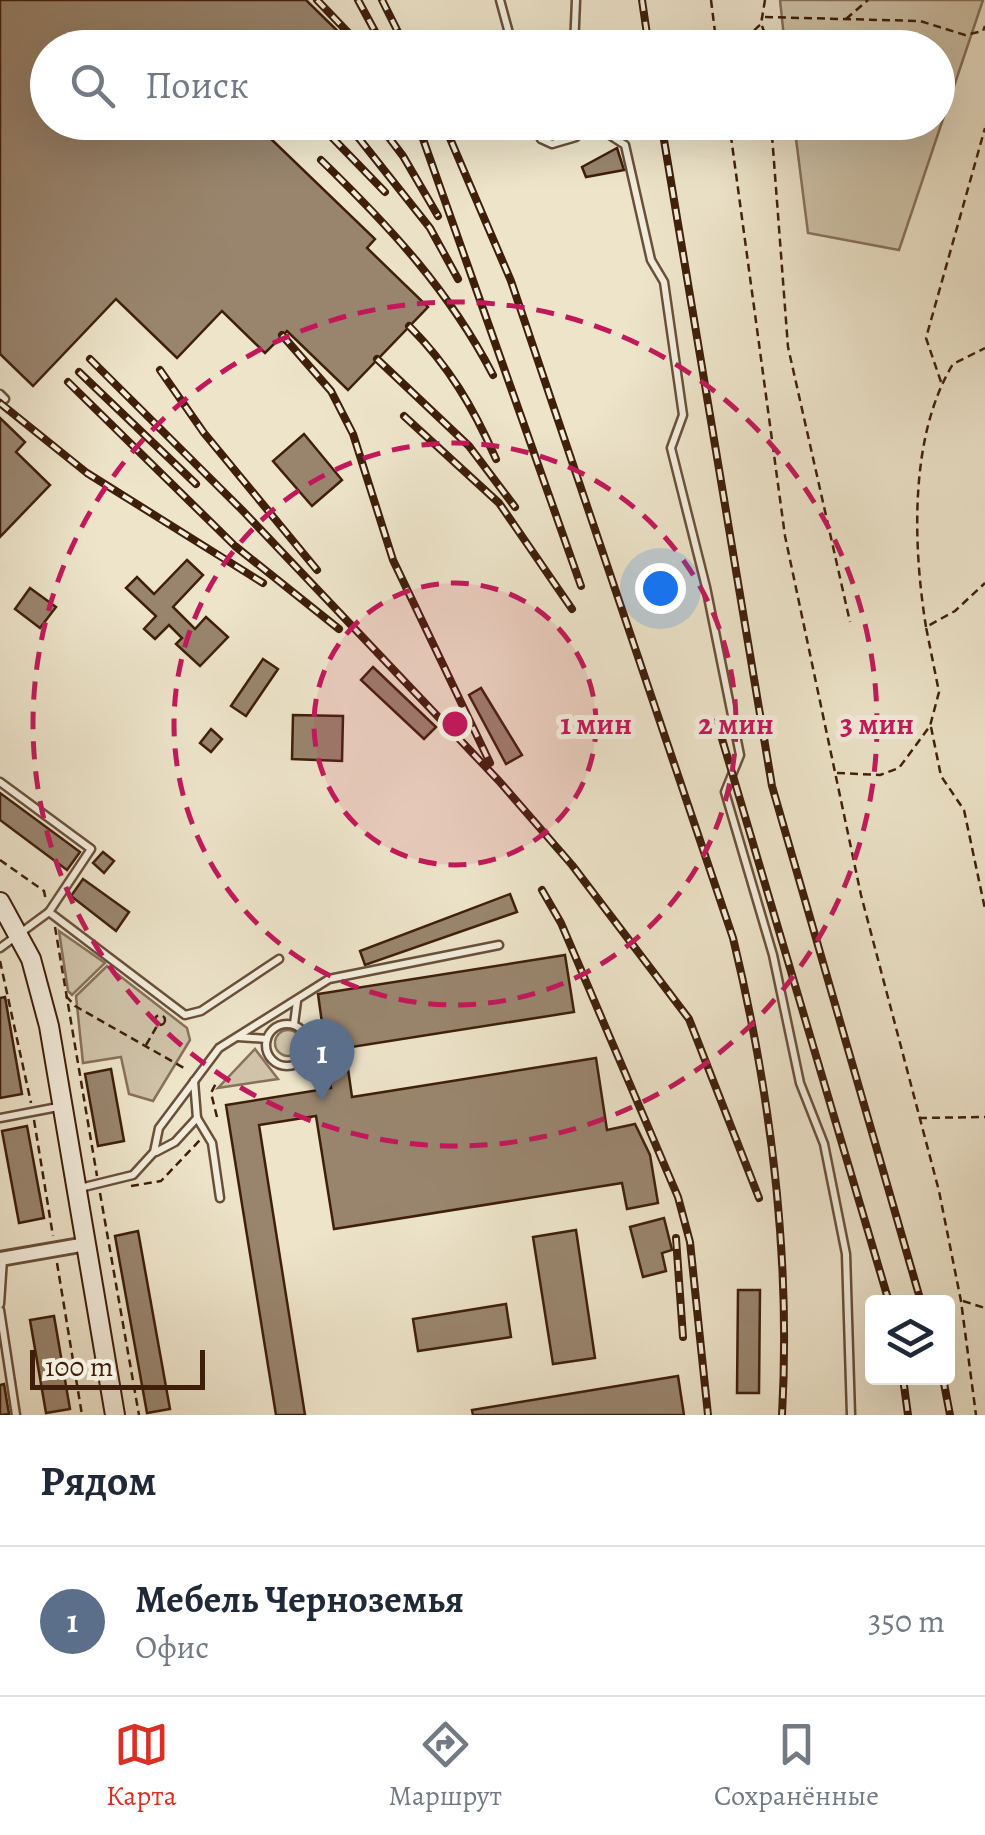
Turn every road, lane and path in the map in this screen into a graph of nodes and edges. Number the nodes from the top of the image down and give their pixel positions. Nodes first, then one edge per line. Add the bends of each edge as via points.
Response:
1 (500, 0) edge
2 (576, 0) edge
3 (711, 0) edge
4 (766, 0) edge
5 (868, 0) edge
6 (764, 17) junction
7 (846, 19) junction
8 (761, 24) junction
9 (984, 28) edge
10 (508, 30) edge
11 (575, 30) edge
12 (715, 30) edge
13 (754, 30) edge
14 (763, 30) edge
15 (949, 30) edge
16 (955, 32) edge
17 (985, 128) edge
18 (617, 140) edge
19 (731, 140) edge
20 (772, 140) edge
21 (985, 348) edge
22 (941, 384) junction
23 (985, 583) edge
24 (850, 622) dead end
25 (926, 627) junction
26 (930, 726) junction
27 (836, 773) junction
28 (0, 782) edge
29 (0, 860) edge
30 (0, 902) edge
31 (985, 909) edge
32 (49, 912) junction
33 (20, 935) junction
34 (499, 945) dead end
35 (0, 948) edge
36 (279, 959) dead end
37 (0, 961) edge
38 (65, 995) junction
39 (297, 999) junction
40 (294, 1024) junction
41 (157, 1025) dead end
42 (236, 1037) junction
43 (267, 1040) junction
44 (145, 1046) junction
45 (184, 1068) dead end
46 (194, 1081) junction
47 (217, 1081) dead end
48 (63, 1106) junction
49 (32, 1112) junction
50 (216, 1116) dead end
51 (985, 1117) edge
52 (0, 1118) edge
53 (197, 1118) junction
54 (917, 1118) junction
55 (206, 1134) junction
56 (154, 1152) junction
57 (130, 1186) dead end
58 (99, 1188) junction
59 (76, 1189) junction
60 (115, 1189) dead end
61 (220, 1198) dead end
62 (86, 1244) junction
63 (55, 1248) junction
64 (2, 1258) edge
65 (961, 1301) junction
66 (0, 1307) edge
67 (985, 1308) edge
68 (1, 1327) edge
69 (11, 1386) junction
70 (0, 1388) edge
71 (16, 1415) edge
72 (80, 1415) edge
73 (115, 1415) edge
74 (139, 1415) edge
75 (851, 1415) edge
76 (976, 1415) edge

1 - 10 lane
2 - 11 lane
3 - 12 path
4 - 6 path
5 - 7 path
6 - 7 path
6 - 8 path
7 - 15 path via 920,21
8 - 13 path
8 - 14 path
9 - 16 path
17 - 22 path via 926,338
18 - 75 lane via 625,145 651,260 664,282 683,415 670,448 740,755 725,792 800,1083 830,1168 846,1254
19 - 27 path via 785,536
20 - 24 path via 788,347
21 - 22 path via 953,364
22 - 25 path via 930,416 917,522
23 - 25 path
25 - 26 path via 939,692
26 - 27 path via 899,768 880,776
26 - 31 path via 940,776 964,810
27 - 54 path
28 - 32 lane via 91,849
29 - 32 path via 44,892
30 - 33 main road
32 - 33 lane
32 - 36 lane via 185,1016 202,1012
32 - 38 path
33 - 35 lane
33 - 48 main road via 40,986
34 - 39 lane via 329,979
37 - 49 path
38 - 44 path
38 - 58 path
39 - 40 lane
39 - 42 lane
40 - 43 lane via 274,1028
40 - 43 lane via 308,1040 297,1064 277,1063
41 - 44 path
42 - 43 lane
42 - 46 lane
44 - 45 path
46 - 53 lane
46 - 56 lane via 158,1128
47 - 50 path via 210,1093
48 - 49 lane
48 - 59 main road
49 - 52 lane
49 - 63 path
51 - 54 path
53 - 55 lane
53 - 56 lane via 175,1142
54 - 65 path
55 - 57 path via 161,1181
55 - 61 lane
56 - 58 lane via 133,1175
58 - 59 lane
58 - 60 path
58 - 74 path
59 - 62 main road
62 - 63 street
62 - 73 main road
63 - 64 street
63 - 72 path
64 - 66 lane
65 - 67 path
65 - 76 path
66 - 68 lane
68 - 69 lane
69 - 70 lane
69 - 71 lane

